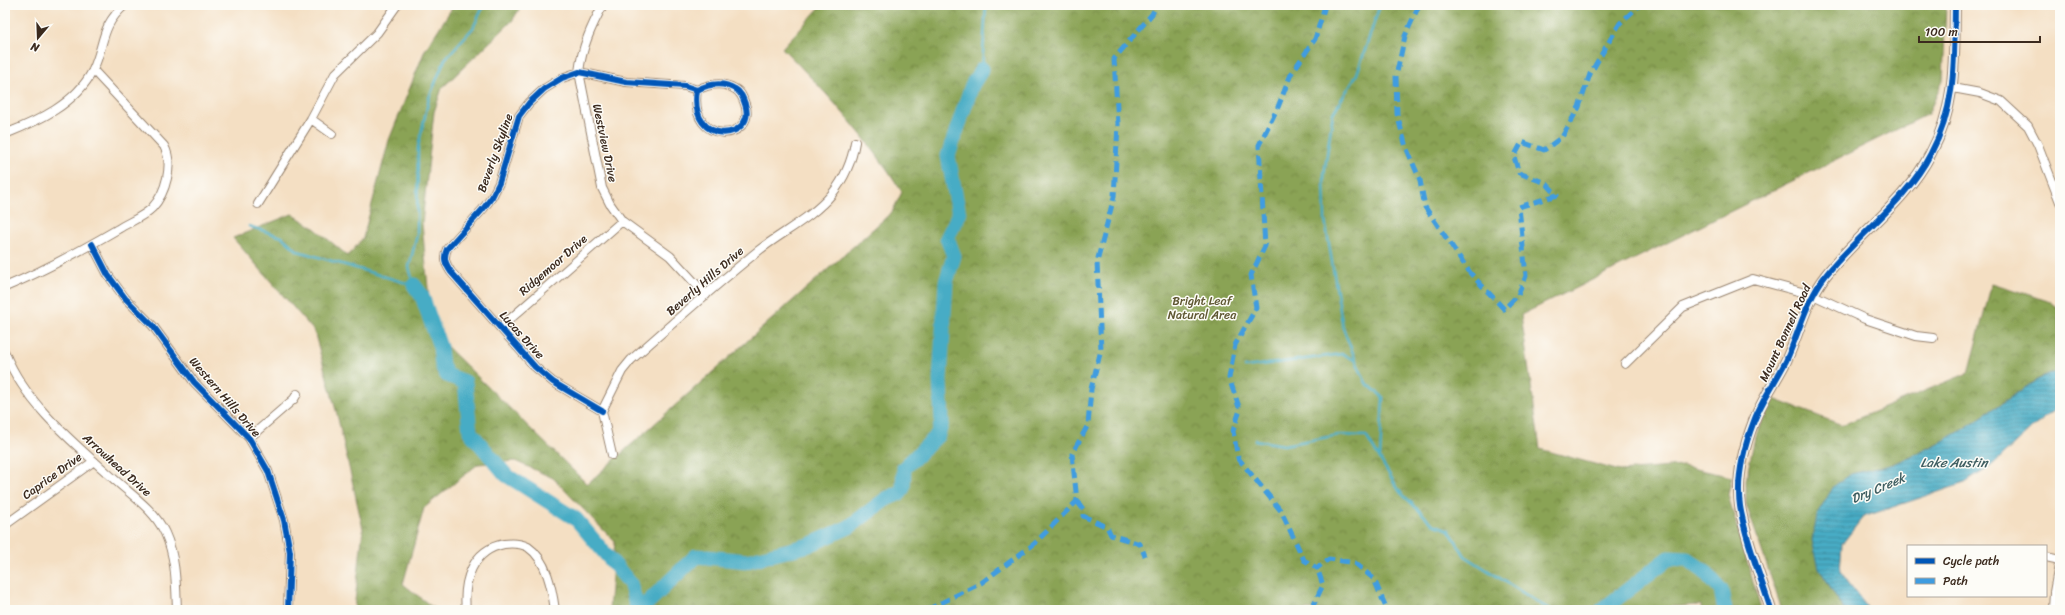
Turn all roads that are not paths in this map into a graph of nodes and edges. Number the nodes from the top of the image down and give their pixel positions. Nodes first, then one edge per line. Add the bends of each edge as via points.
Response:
1 (125, 5) edge
2 (397, 5) edge
3 (604, 5) edge
4 (1956, 5) edge
5 (93, 70) junction
6 (579, 72) junction
7 (1953, 88) junction
8 (697, 90) junction
9 (311, 118) junction
10 (5, 134) edge
11 (332, 134) dead end
12 (855, 142) dead end
13 (2060, 202) edge
14 (258, 204) dead end
15 (622, 221) junction
16 (92, 244) junction
17 (444, 256) joint
18 (5, 288) edge
19 (706, 295) junction
20 (1814, 295) junction
21 (501, 327) junction
22 (1933, 338) dead end
23 (5, 353) edge
24 (1625, 364) dead end
25 (297, 394) dead end
26 (602, 411) junction
27 (249, 438) junction
28 (612, 454) dead end
29 (94, 461) junction
30 (5, 525) edge
31 (2047, 558) edge
32 (2060, 560) edge
33 (177, 610) edge
34 (288, 610) edge
35 (466, 610) edge
36 (555, 610) edge
37 (1771, 610) edge
38 (2053, 610) edge

1 - 5 street via 110,21 104,33
2 - 9 street via 377,33 335,74
3 - 6 street, Westview Drive via 587,36
4 - 7 street, Mount Bonnell Road
5 - 10 street via 78,91 54,111
5 - 16 street via 164,146 170,167 152,207
6 - 8 street via 626,82 685,86
6 - 15 street, Westview Drive via 602,188
6 - 17 street, Beverly Skyline via 562,78 544,89 529,103 520,116 492,197 450,245
7 - 13 street via 1980,93 2001,101 2028,126 2038,144
7 - 20 street, Mount Bonnell Road via 1945,120 1932,152 1916,180 1825,276
8 - 8 street via 698,117 705,127 729,133 739,129 746,119 743,96 735,89 718,83
9 - 11 street
9 - 14 street
12 - 19 street, Beverly Hills Drive via 852,157 832,194 758,250
15 - 19 street, Westview Drive via 670,256
15 - 21 street, Ridgemoor Drive
16 - 18 street
16 - 27 street, Western Hills Drive via 108,275 125,298 153,326 194,382
17 - 21 street, Lucas Drive via 451,272
19 - 26 street, Beverly Hills Drive via 631,360 618,378
20 - 22 street via 1865,319 1916,336
20 - 24 street via 1753,279 1683,307
20 - 37 street, Mount Bonnell Road via 1786,360 1755,420 1745,451 1739,483 1740,506
21 - 26 street, Lucas Drive via 535,367 554,382
23 - 29 street, Arrowhead Drive via 20,381 36,403
25 - 27 street
26 - 28 street
27 - 34 street, Western Hills Drive via 268,471 284,520 290,552
29 - 30 street, Caprice Drive
29 - 33 street, Arrowhead Drive via 145,506 165,532 172,549
31 - 32 street
32 - 38 street
35 - 36 street via 467,581 474,564 492,547 515,543 528,548 541,563 553,592

